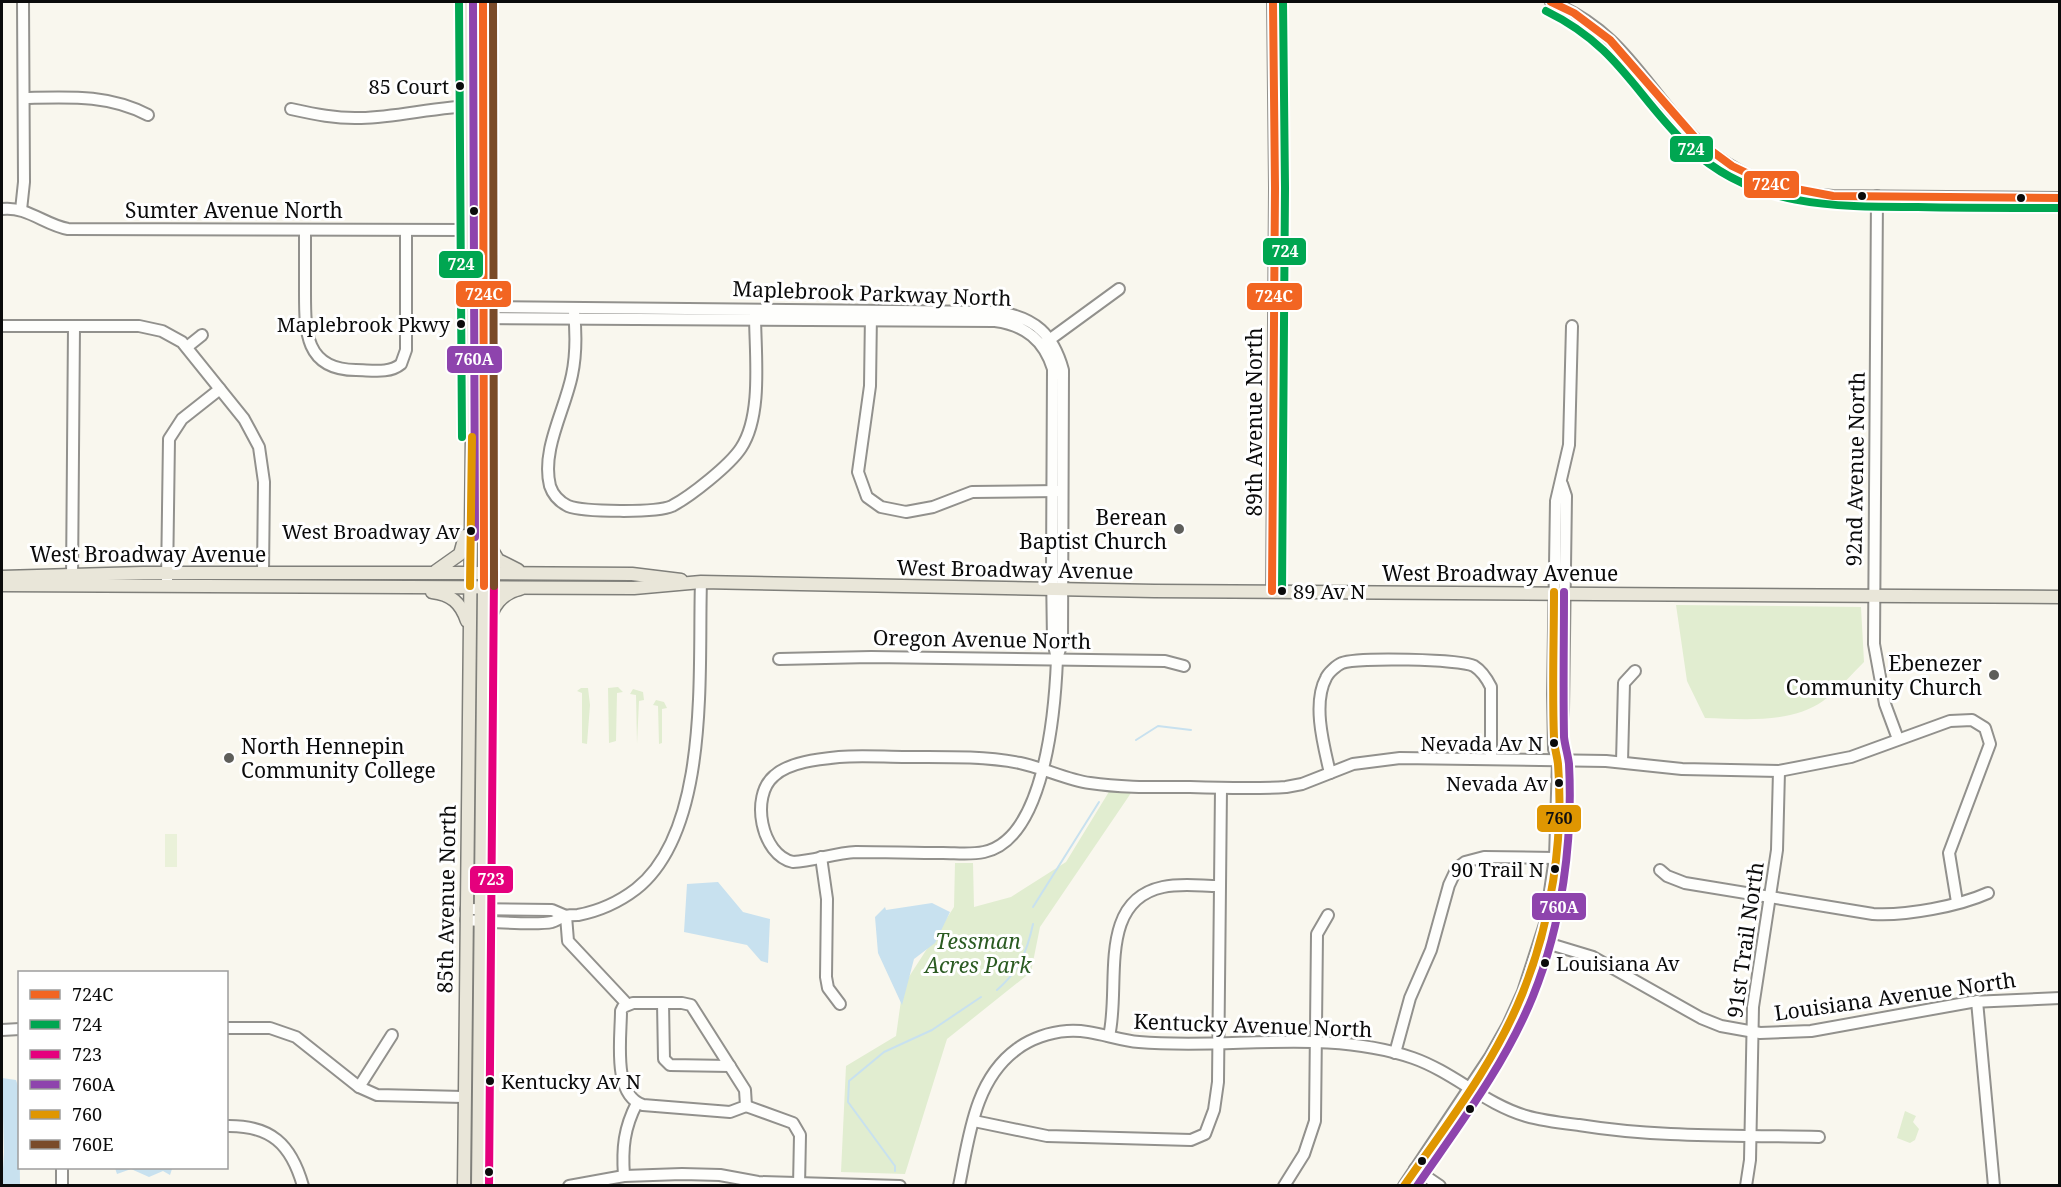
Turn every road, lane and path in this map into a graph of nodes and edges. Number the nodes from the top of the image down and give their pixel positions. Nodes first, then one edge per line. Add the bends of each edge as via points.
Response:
1 (23, 2) edge
2 (469, 2) edge
3 (483, 2) edge
4 (1273, 2) edge
5 (1551, 2) edge
6 (24, 98) junction
7 (470, 106) junction
8 (484, 106) junction
9 (291, 109) dead end
10 (148, 115) dead end
11 (1877, 196) junction
12 (2060, 198) edge
13 (2, 209) edge
14 (21, 210) junction
15 (305, 230) junction
16 (406, 230) junction
17 (471, 230) junction
18 (1119, 289) dead end
19 (470, 312) junction
20 (484, 312) junction
21 (574, 314) junction
22 (755, 314) junction
23 (871, 315) junction
24 (2, 326) edge
25 (74, 326) junction
26 (1572, 326) dead end
27 (202, 335) dead end
28 (1046, 342) junction
29 (187, 347) junction
30 (220, 389) junction
31 (472, 437) junction
32 (1057, 490) junction
33 (485, 537) junction
34 (431, 572) junction
35 (167, 573) junction
36 (263, 573) junction
37 (470, 573) junction
38 (484, 573) junction
39 (531, 573) junction
40 (2, 577) edge
41 (72, 580) junction
42 (695, 582) junction
43 (2, 585) edge
44 (383, 586) junction
45 (470, 586) junction
46 (484, 586) junction
47 (167, 587) junction
48 (531, 587) junction
49 (1058, 588) junction
50 (1272, 591) junction
51 (1560, 592) junction
52 (1873, 597) junction
53 (2060, 597) edge
54 (470, 627) junction
55 (779, 659) dead end
56 (1057, 659) junction
57 (1184, 666) dead end
58 (1635, 671) dead end
59 (1898, 739) junction
60 (1491, 758) junction
61 (1558, 761) junction
62 (1622, 762) junction
63 (1041, 769) junction
64 (1779, 771) junction
65 (1330, 773) junction
66 (1221, 788) junction
67 (482, 796) junction
68 (821, 857) junction
69 (1556, 858) junction
70 (1660, 870) dead end
71 (1219, 886) junction
72 (1988, 893) dead end
73 (1770, 896) junction
74 (1957, 902) junction
75 (466, 915) junction
76 (480, 915) junction
77 (1328, 915) dead end
78 (566, 916) junction
79 (1540, 941) junction
80 (2060, 998) edge
81 (1977, 1001) junction
82 (663, 1003) junction
83 (627, 1004) junction
84 (840, 1005) dead end
85 (228, 1028) edge
86 (2, 1029) edge
87 (18, 1029) edge
88 (1752, 1032) junction
89 (392, 1035) dead end
90 (1109, 1036) junction
91 (1218, 1043) junction
92 (1316, 1043) junction
93 (1395, 1053) junction
94 (730, 1066) junction
95 (359, 1087) junction
96 (1470, 1088) junction
97 (464, 1097) junction
98 (638, 1103) junction
99 (746, 1106) junction
100 (974, 1120) junction
101 (228, 1126) edge
102 (1750, 1136) junction
103 (1819, 1137) dead end
104 (62, 1169) edge
105 (1415, 1169) junction
106 (624, 1176) junction
107 (800, 1184) edge
108 (62, 1185) edge
109 (303, 1185) edge
110 (464, 1185) edge
111 (478, 1185) edge
112 (569, 1185) edge
113 (900, 1185) edge
114 (959, 1185) edge
115 (1284, 1185) edge
116 (1404, 1185) edge
117 (1440, 1185) edge
118 (1746, 1185) edge
119 (1994, 1185) edge

1 - 6 street
2 - 7 main road, 85th Avenue North
3 - 8 main road, 85th Avenue North
4 - 50 street, 89th Avenue North
5 - 11 street via 1581,17 1617,44 1682,125 1726,164 1765,183 1796,191
6 - 10 street via 98,97
6 - 14 street
7 - 8 street
7 - 9 street via 359,118
7 - 17 main road, 85th Avenue North
8 - 20 main road, 85th Avenue North
11 - 12 street
11 - 52 street, 92nd Avenue North
13 - 14 street, Sumter Avenue North
14 - 15 street, Sumter Avenue North via 54,227 68,229
15 - 16 street, Sumter Avenue North
15 - 16 street via 305,323 310,346 336,368 388,370 401,364 406,350
16 - 17 street, Sumter Avenue North
17 - 19 main road, 85th Avenue North
18 - 28 street
19 - 20 street, Maplebrook Parkway North
19 - 31 main road, 85th Avenue North
20 - 21 street, Maplebrook Parkway North
20 - 33 main road, 85th Avenue North
21 - 22 street, Maplebrook Parkway North
21 - 22 street via 573,369 553,443 550,486 554,495 569,506 652,509 681,500 729,462 742,446 754,407
22 - 23 street, Maplebrook Parkway North
23 - 28 street, Maplebrook Parkway North via 1019,315 1032,322
23 - 32 street via 870,387 858,472 867,497 881,507 906,512 933,507 972,492
24 - 25 street
25 - 29 street via 151,327
25 - 41 street
26 - 51 street via 1572,411 1562,484 1566,496
27 - 29 street
28 - 32 street, Maplebrook Parkway North via 1053,369
29 - 30 street
30 - 35 street via 182,419 169,439
30 - 36 street via 253,432 263,464
31 - 34 main road via 465,451 464,544 453,560
31 - 37 main road, 85th Avenue North
32 - 49 street, Maplebrook Parkway North
33 - 38 main road, 85th Avenue North
33 - 39 main road via 501,563
34 - 36 main road, West Broadway Avenue
34 - 37 main road, West Broadway Avenue
35 - 36 main road, West Broadway Avenue
35 - 41 main road, West Broadway Avenue
35 - 47 street
37 - 38 main road, West Broadway Avenue
37 - 45 main road, 85th Avenue North
38 - 39 main road, West Broadway Avenue
38 - 46 main road, 85th Avenue North
39 - 42 main road, West Broadway Avenue via 632,574
40 - 41 main road, West Broadway Avenue
41 - 43 main road, West Broadway Avenue
41 - 47 main road, West Broadway Avenue
42 - 48 main road, West Broadway Avenue via 656,587
42 - 49 main road, West Broadway Avenue
42 - 78 street via 697,724 678,831 638,887 607,906
44 - 45 main road, West Broadway Avenue
44 - 47 main road, West Broadway Avenue
44 - 54 main road via 448,595 462,609
45 - 46 main road, West Broadway Avenue
45 - 54 main road, 85th Avenue North
46 - 48 main road, West Broadway Avenue
46 - 67 main road, 85th Avenue North
48 - 67 main road via 510,592 491,612 487,775
49 - 50 main road, West Broadway Avenue
49 - 56 street, Maplebrook Parkway North via 1062,642
50 - 51 main road, West Broadway Avenue
51 - 52 main road, West Broadway Avenue
51 - 61 street via 1563,710
52 - 53 main road, West Broadway Avenue
52 - 59 street, 92nd Avenue North via 1877,666
54 - 75 main road, 85th Avenue North
55 - 56 street, Oregon Avenue North
56 - 57 street, Oregon Avenue North via 1165,661
56 - 63 street, Maplebrook Parkway North via 1053,720
58 - 62 street via 1624,683
59 - 64 street via 1827,764
59 - 74 street via 1965,718 1985,728 1990,744 1949,854
60 - 61 street
60 - 65 street via 1384,758
60 - 65 street via 1491,687 1481,672 1457,661 1357,659 1340,663 1326,678 1322,694 1321,733
61 - 62 street
61 - 69 street
62 - 64 street via 1682,769
63 - 66 street via 1099,784
63 - 68 street, Maplebrook Parkway North via 1023,824 1010,839 993,849 975,853 858,852
63 - 68 street, Maplebrook Parkway North via 955,757 839,757 791,767 773,776 762,794 768,842 784,860 801,862
64 - 73 street, 91st Trail North via 1777,850
65 - 66 street via 1286,787
66 - 71 street
67 - 76 main road, 85th Avenue North
68 - 84 street via 826,899 826,977 828,988
69 - 79 street
69 - 93 street via 1484,857 1457,868 1431,950 1410,998
70 - 73 street via 1685,883
71 - 90 street via 1163,887 1138,899 1129,909 1117,933
71 - 91 street
72 - 74 street
73 - 74 street via 1887,915
73 - 88 street, 91st Trail North via 1755,985
75 - 76 street
75 - 97 main road, 85th Avenue North
76 - 78 street via 552,922
76 - 111 main road, 85th Avenue North
77 - 92 street via 1317,934
78 - 83 street via 568,941
79 - 88 street, Louisiana Avenue North via 1593,957 1701,1018
79 - 96 street via 1508,1025
80 - 81 street, Louisiana Avenue North
81 - 88 street, Louisiana Avenue North via 1811,1031
81 - 119 street
82 - 83 street
82 - 94 street via 691,1005
82 - 94 street via 664,1059 670,1065
83 - 98 street via 621,1011 622,1083
85 - 95 street via 270,1028 296,1037
86 - 87 street
88 - 102 street, 91st Trail North
89 - 95 street
90 - 91 street, Kentucky Avenue North via 1138,1042
90 - 100 street, Kentucky Avenue North via 1082,1030 1047,1034 1020,1046 1001,1062 982,1092
91 - 92 street, Kentucky Avenue North
91 - 100 street via 1217,1092 1205,1134 1191,1140 1047,1136
92 - 93 street, Kentucky Avenue North
92 - 115 street via 1315,1121 1304,1154
93 - 96 street, Kentucky Avenue North via 1438,1069
94 - 99 street via 745,1090
95 - 97 street via 391,1097
96 - 102 street, Kentucky Avenue North via 1510,1110 1543,1120 1639,1134
96 - 105 street
97 - 110 main road, 85th Avenue North
98 - 99 street via 730,1112
98 - 106 street via 623,1143
99 - 107 street via 797,1128
100 - 114 street
101 - 109 street via 252,1128 276,1138 293,1157
102 - 103 street, Kentucky Avenue North
102 - 118 street, 91st Trail North
104 - 108 street
105 - 116 street
105 - 117 street
106 - 107 street via 720,1175
106 - 112 street
107 - 113 street

